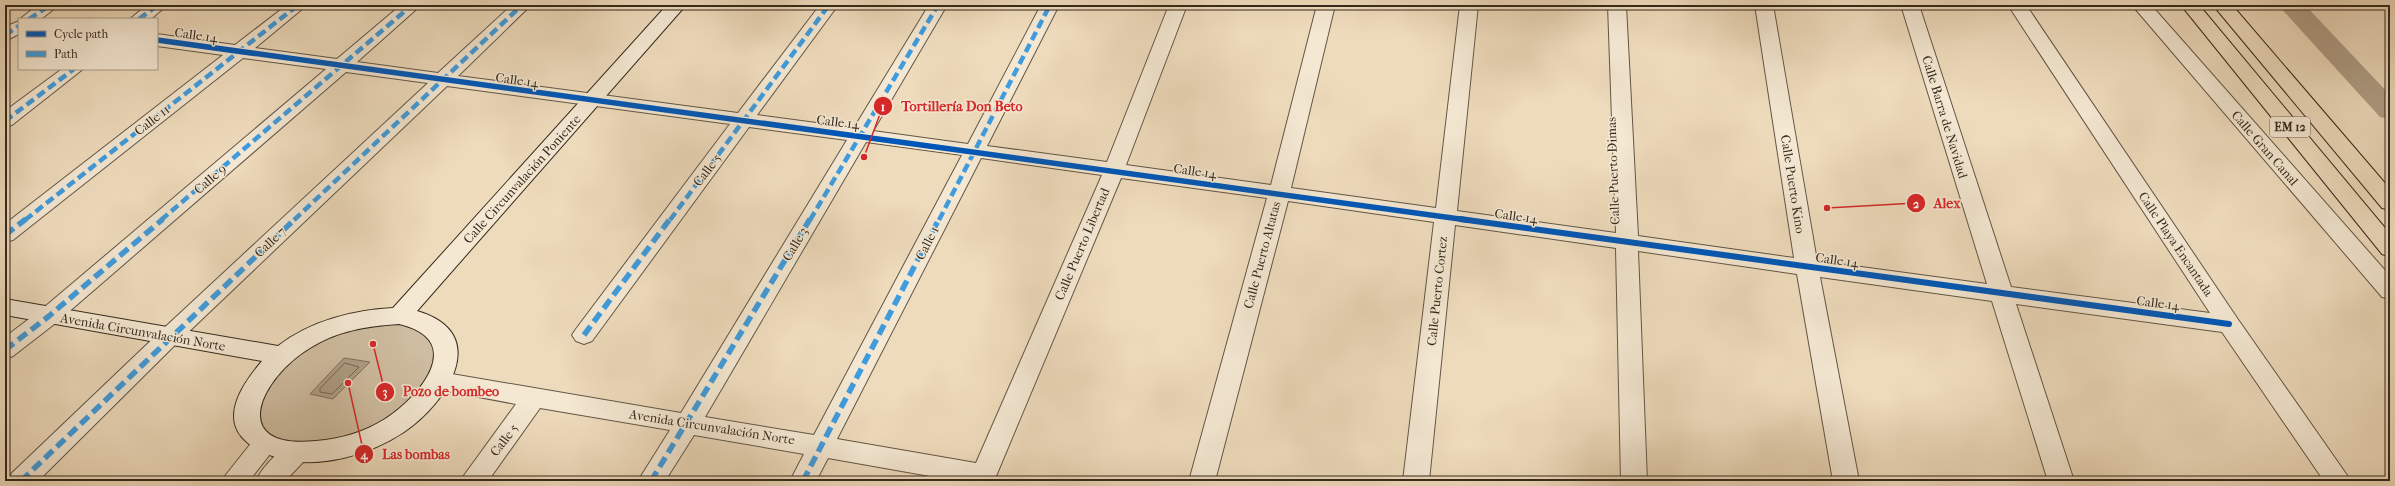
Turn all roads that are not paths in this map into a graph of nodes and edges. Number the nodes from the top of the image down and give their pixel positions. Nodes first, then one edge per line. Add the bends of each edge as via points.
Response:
1 (50, 5) edge
2 (158, 5) edge
3 (298, 5) edge
4 (412, 5) edge
5 (522, 5) edge
6 (677, 5) edge
7 (829, 5) edge
8 (938, 5) edge
9 (1050, 5) edge
10 (1178, 5) edge
11 (1326, 5) edge
12 (1469, 5) edge
13 (1618, 5) edge
14 (1764, 5) edge
15 (1910, 5) edge
16 (2018, 5) edge
17 (2141, 5) edge
18 (2190, 5) edge
19 (2222, 5) edge
20 (30, 18) edge
21 (140, 18) edge
22 (5, 20) edge
23 (18, 22) edge
24 (18, 27) edge
25 (5, 35) edge
26 (158, 40) edge
27 (239, 52) junction
28 (341, 66) junction
29 (73, 70) edge
30 (441, 81) junction
31 (592, 101) junction
32 (5, 121) edge
33 (743, 121) junction
34 (859, 136) junction
35 (974, 152) junction
36 (1114, 170) junction
37 (1279, 194) junction
38 (2390, 203) edge
39 (1444, 217) junction
40 (5, 235) edge
41 (1627, 243) junction
42 (2390, 249) edge
43 (1807, 267) junction
44 (2390, 291) edge
45 (2001, 294) junction
46 (5, 307) edge
47 (49, 316) junction
48 (399, 316) junction
49 (2229, 324) junction
50 (584, 335) dead end
51 (170, 336) junction
52 (5, 350) edge
53 (282, 356) junction
54 (440, 381) junction
55 (534, 398) junction
56 (688, 423) junction
57 (265, 444) junction
58 (822, 446) junction
59 (297, 452) junction
60 (983, 478) edge
61 (21, 481) edge
62 (234, 481) edge
63 (269, 481) edge
64 (473, 481) edge
65 (651, 481) edge
66 (803, 481) edge
67 (1202, 481) edge
68 (1416, 481) edge
69 (1634, 481) edge
70 (1846, 481) edge
71 (2061, 481) edge
72 (2338, 481) edge

1 - 20 street
2 - 21 street
3 - 27 street, Calle 11
4 - 28 street, Calle 9
5 - 30 street, Calle 7
6 - 31 street, Calle Circunvalación Poniente
7 - 33 street, Calle 5
8 - 34 street, Calle 3
9 - 35 street, Calle 1
10 - 36 street, Calle Puerto Libertad
11 - 37 street, Calle Puerto Altatas
12 - 39 street, Calle Puerto Cortez
13 - 41 street, Calle Puerto Dimas
14 - 43 street, Calle Puerto Kino
15 - 45 street, Calle Barra de Navidad
16 - 49 street, Calle Playa Encantada
17 - 44 street, Calle Gran Canal
18 - 42 highway, EM 12
19 - 38 highway, EM 12
22 - 23 street
24 - 25 street
26 - 27 street, Calle 14
27 - 28 street, Calle 14
27 - 40 street, Calle 11
28 - 30 street, Calle 14
28 - 47 street, Calle 9
29 - 32 street
30 - 31 street, Calle 14
30 - 51 street, Calle 7
31 - 33 street, Calle 14
31 - 48 street, Calle Circunvalación Poniente
33 - 34 street, Calle 14
33 - 50 street, Calle 5
34 - 35 street, Calle 14
34 - 56 street, Calle 3
35 - 36 street, Calle 14
35 - 58 street, Calle 1
36 - 37 street, Calle 14
36 - 60 street, Calle Puerto Libertad
37 - 39 street, Calle 14
37 - 67 street, Calle Puerto Altatas
39 - 41 street, Calle 14
39 - 68 street, Calle Puerto Cortez
41 - 43 street, Calle 14
41 - 69 street, Calle Puerto Dimas
43 - 45 street, Calle 14
43 - 70 street, Calle Puerto Kino
45 - 49 street, Calle 14
45 - 71 street, Calle Barra de Navidad
46 - 47 street, Avenida Circunvalación Norte
47 - 51 street, Avenida Circunvalación Norte
47 - 52 street, Calle 9
48 - 53 street via 368,317 334,326 301,342
48 - 54 street via 425,323 442,337 447,357
49 - 72 street, Calle Playa Encantada
51 - 53 street, Avenida Circunvalación Norte
51 - 61 street, Calle 7
53 - 57 street via 255,385 246,409 250,429
54 - 55 street, Avenida Circunvalación Norte
54 - 59 street via 421,405 393,426 359,443 323,452
55 - 56 street, Avenida Circunvalación Norte
55 - 64 street, Calle 5
56 - 58 street, Avenida Circunvalación Norte
56 - 65 street, Calle 3
57 - 59 street
57 - 62 street
58 - 60 street, Avenida Circunvalación Norte
58 - 66 street, Calle 1
59 - 63 street

